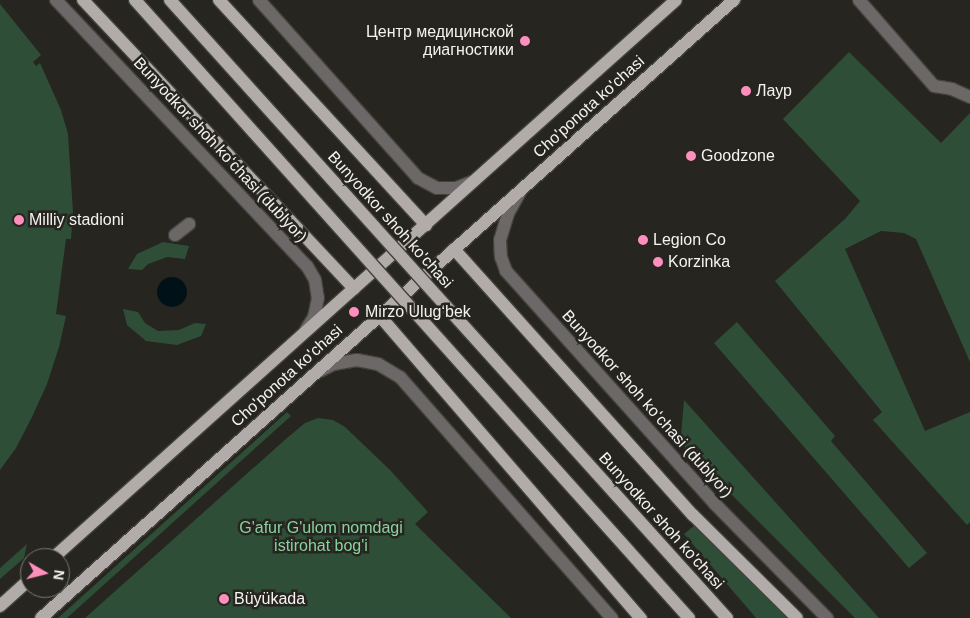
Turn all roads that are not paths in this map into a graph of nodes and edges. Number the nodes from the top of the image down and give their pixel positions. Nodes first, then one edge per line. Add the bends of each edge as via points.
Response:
1 (56, 0) edge
2 (83, 0) edge
3 (135, 0) edge
4 (170, 0) edge
5 (219, 0) edge
6 (259, 0) edge
7 (676, 0) edge
8 (734, 0) edge
9 (859, 0) edge
10 (970, 97) edge
11 (481, 177) junction
12 (521, 190) junction
13 (189, 224) dead end
14 (426, 225) junction
15 (175, 235) dead end
16 (454, 249) junction
17 (354, 289) junction
18 (379, 315) junction
19 (302, 336) junction
20 (310, 378) junction
21 (64, 548) edge
22 (20, 588) edge
23 (0, 606) edge
24 (41, 618) edge
25 (612, 618) edge
26 (641, 618) edge
27 (690, 618) edge
28 (727, 618) edge
29 (797, 618) edge
30 (827, 618) edge

1 - 19 street, Bunyodkor shoh koʻchasi (dublyor) via 307,266 315,280 318,298 314,317
2 - 17 main road
3 - 27 main road, bridge
4 - 28 main road, Bunyodkor shoh ko'chasi, bridge
5 - 14 main road
6 - 11 street via 418,178 428,185 446,188 466,185
7 - 11 main road, Cho'ponota ko'chasi
8 - 12 main road, Cho'ponota ko'chasi
9 - 10 street via 934,86
11 - 14 main road, Cho'ponota ko'chasi
12 - 16 main road, Cho'ponota ko'chasi
12 - 30 street, Bunyodkor shoh koʻchasi (dublyor) via 508,214 500,240 506,271 715,504
13 - 15 street
14 - 17 main road, Cho'ponota ko'chasi
16 - 18 main road, Cho'ponota ko'chasi
16 - 29 main road via 693,515
17 - 19 main road, Cho'ponota ko'chasi
18 - 20 main road, Cho'ponota ko'chasi
18 - 26 main road
19 - 21 main road, Cho'ponota ko'chasi
20 - 24 main road, Cho'ponota ko'chasi
20 - 25 street via 334,364 357,360 378,364 400,377
22 - 23 main road

